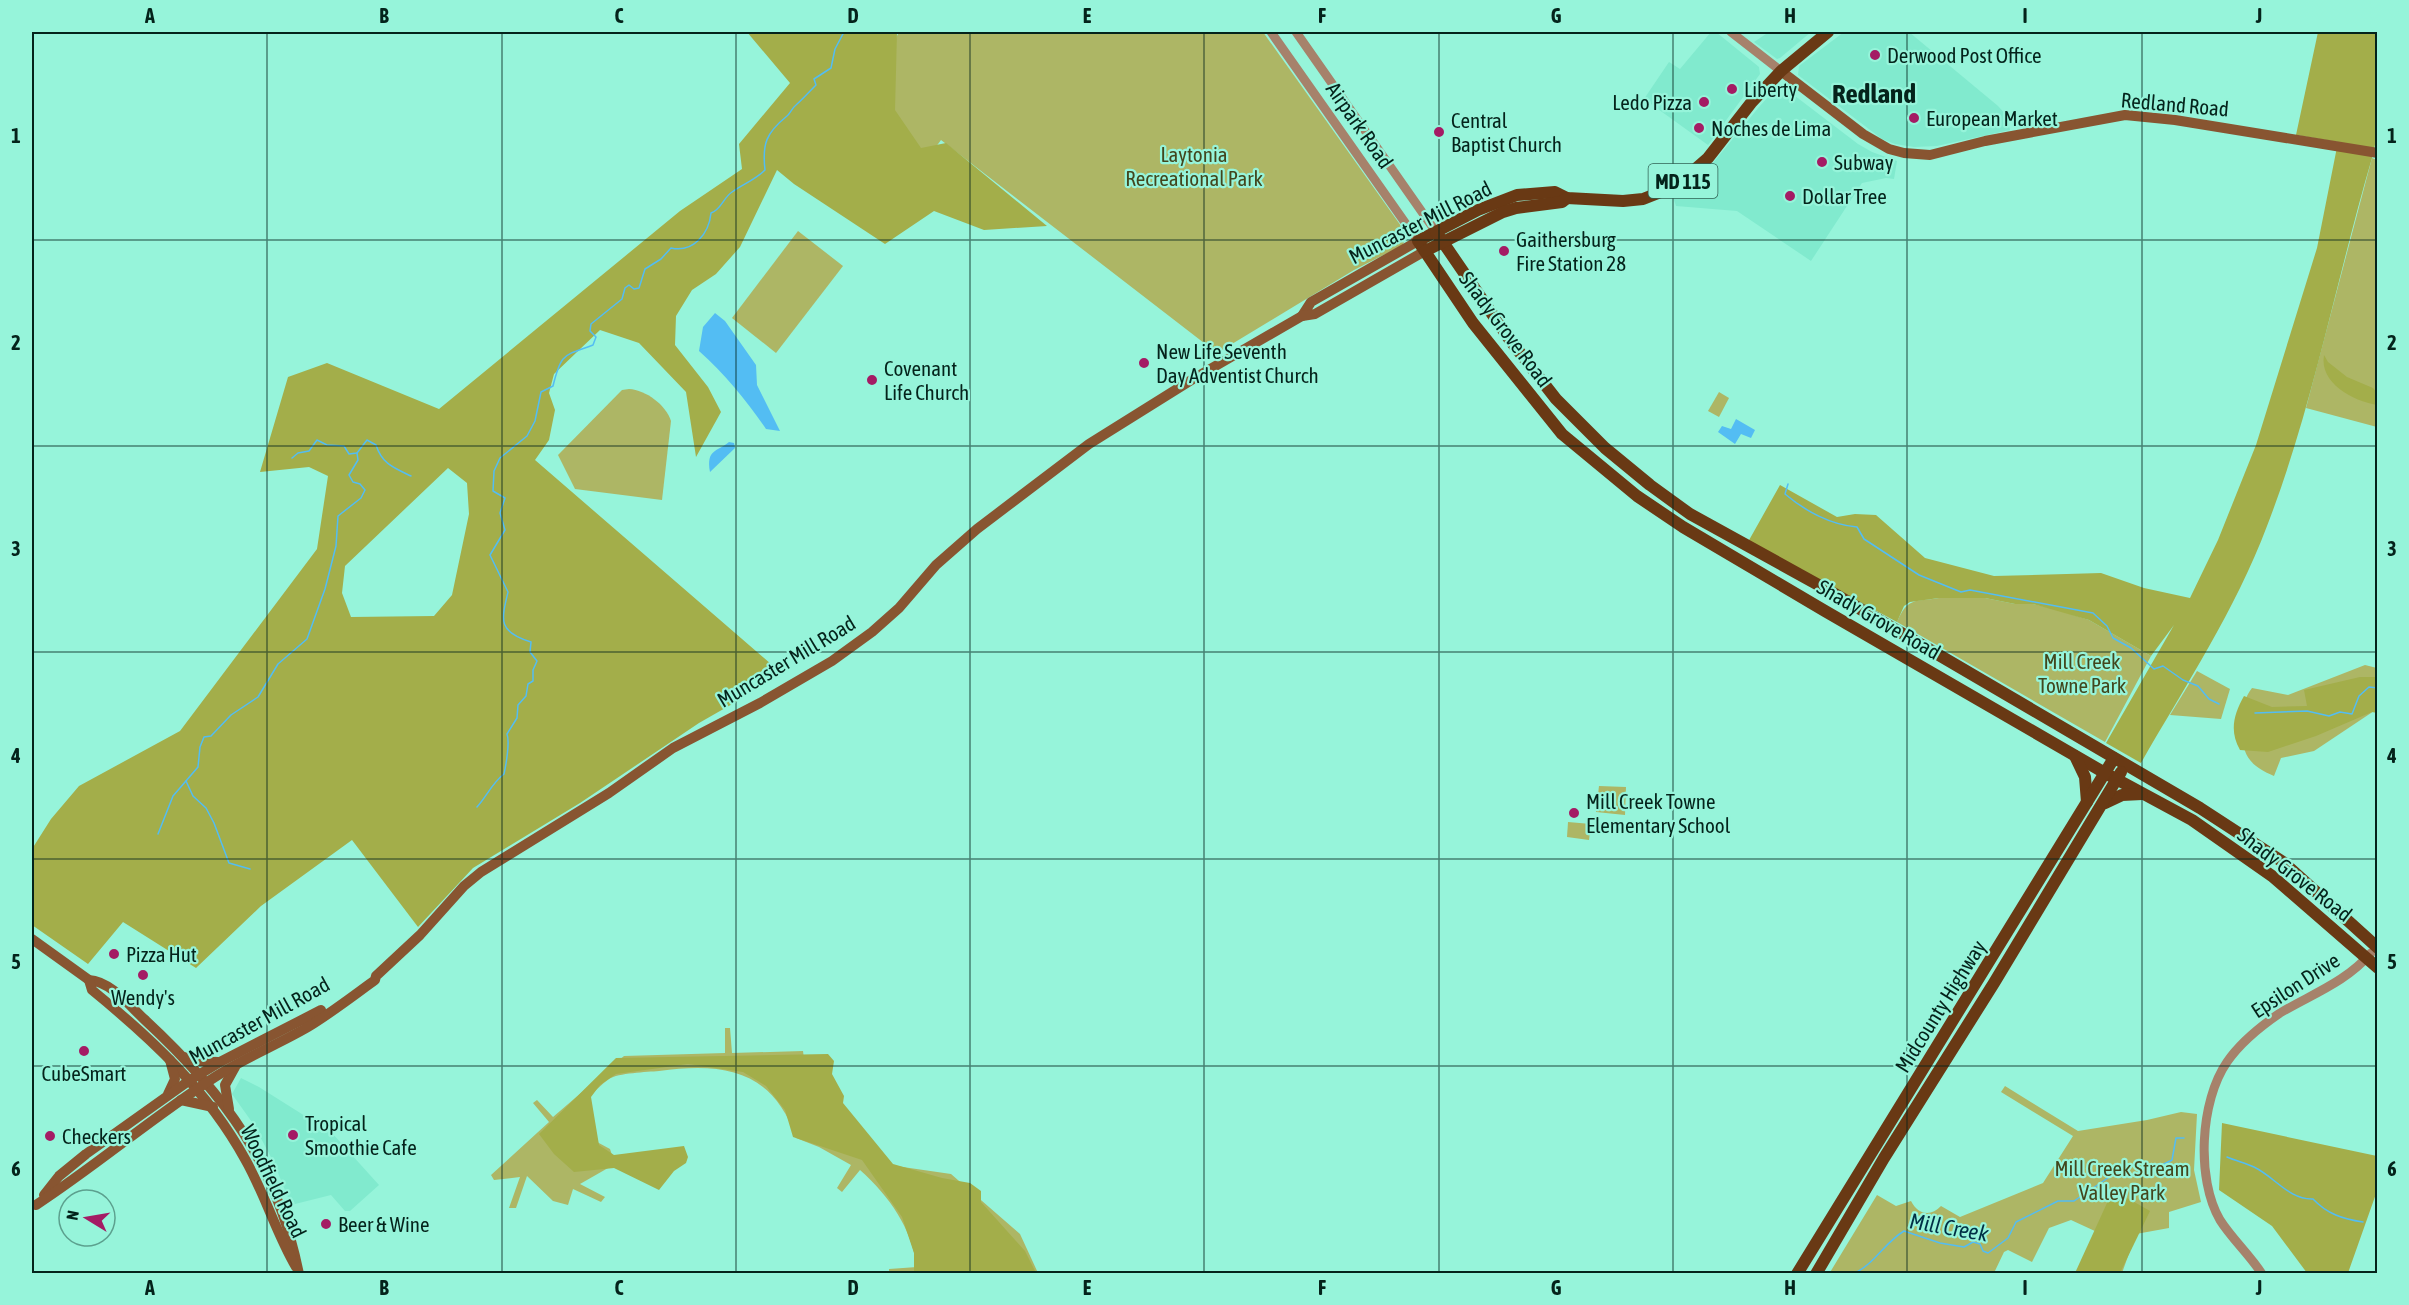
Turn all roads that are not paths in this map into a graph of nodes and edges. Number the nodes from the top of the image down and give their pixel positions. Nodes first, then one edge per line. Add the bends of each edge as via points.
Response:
1 (1271, 32) edge
2 (1296, 32) edge
3 (1731, 32) edge
4 (1828, 32) edge
5 (1781, 71) junction
6 (2378, 153) edge
7 (1439, 237) junction
8 (1422, 246) junction
9 (2074, 755) junction
10 (2114, 758) junction
11 (2126, 764) junction
12 (2105, 773) junction
13 (2117, 780) junction
14 (2143, 794) junction
15 (2087, 804) junction
16 (2099, 810) junction
17 (32, 939) edge
18 (2372, 952) edge
19 (2378, 968) edge
20 (376, 976) junction
21 (89, 980) junction
22 (169, 1057) junction
23 (183, 1057) junction
24 (220, 1062) junction
25 (237, 1064) junction
26 (198, 1081) junction
27 (166, 1096) junction
28 (181, 1100) junction
29 (213, 1107) junction
30 (229, 1109) junction
31 (34, 1207) edge
32 (298, 1273) edge
33 (1797, 1274) edge
34 (1816, 1274) edge
35 (2262, 1274) edge

1 - 8 street, Airpark Road
2 - 7 street, Airpark Road
3 - 5 street
4 - 5 main road, Muncaster Mill Road / MD 115
5 - 6 main road, Redland Road via 1854,129 1904,153 1930,155 2125,115
5 - 7 main road, Muncaster Mill Road / MD 115 via 1708,158 1676,186 1643,199 1567,198 1526,206
7 - 8 main road, Muncaster Mill Road / MD 115
7 - 10 main road, Shady Grove Road via 1556,399 1605,448 1650,485 1690,514
8 - 9 main road, Shady Grove Road via 1473,322 1562,434 1637,496 1683,527
8 - 20 main road, Muncaster Mill Road / MD 115 via 1315,314 1302,316 1089,444 978,528 936,565 872,632 832,661 760,703 673,748 609,793 481,872
9 - 12 main road, Shady Grove Road
9 - 15 main road via 2085,777
10 - 11 main road, Shady Grove Road
10 - 12 main road, Midcounty Highway
11 - 13 main road, Midcounty Highway
11 - 18 main road, Shady Grove Road via 2283,862
12 - 13 main road, Shady Grove Road
12 - 15 main road, Midcounty Highway
13 - 14 main road, Shady Grove Road
13 - 16 main road, Midcounty Highway
14 - 16 main road via 2114,797
14 - 18 main road, Shady Grove Road via 2238,850
15 - 33 main road, Midcounty Highway
16 - 34 main road, Midcounty Highway
17 - 21 main road, Woodfield Road
18 - 19 main road, Shady Grove Road
18 - 35 street, Epsilon Drive via 2328,988 2280,1014 2249,1037 2228,1060 2212,1093 2204,1170 2209,1195 2220,1220
20 - 24 main road, Muncaster Mill Road / MD 115 via 312,1016
20 - 25 main road, Muncaster Mill Road / MD 115 via 326,1016
21 - 22 main road, Woodfield Road via 92,990
21 - 23 main road, Woodfield Road via 99,981 113,992
22 - 26 main road, Woodfield Road
22 - 27 main road via 175,1079
23 - 24 main road
23 - 26 main road, Woodfield Road
24 - 26 main road, Muncaster Mill Road / MD 115
25 - 26 main road, Muncaster Mill Road / MD 115
25 - 30 main road via 225,1084
26 - 27 main road
26 - 28 main road
26 - 29 main road, Woodfield Road
26 - 30 main road, Woodfield Road
27 - 31 main road via 59,1176
28 - 29 main road
28 - 31 main road
29 - 32 main road, Woodfield Road via 247,1161
30 - 32 main road, Woodfield Road via 271,1184 296,1253

